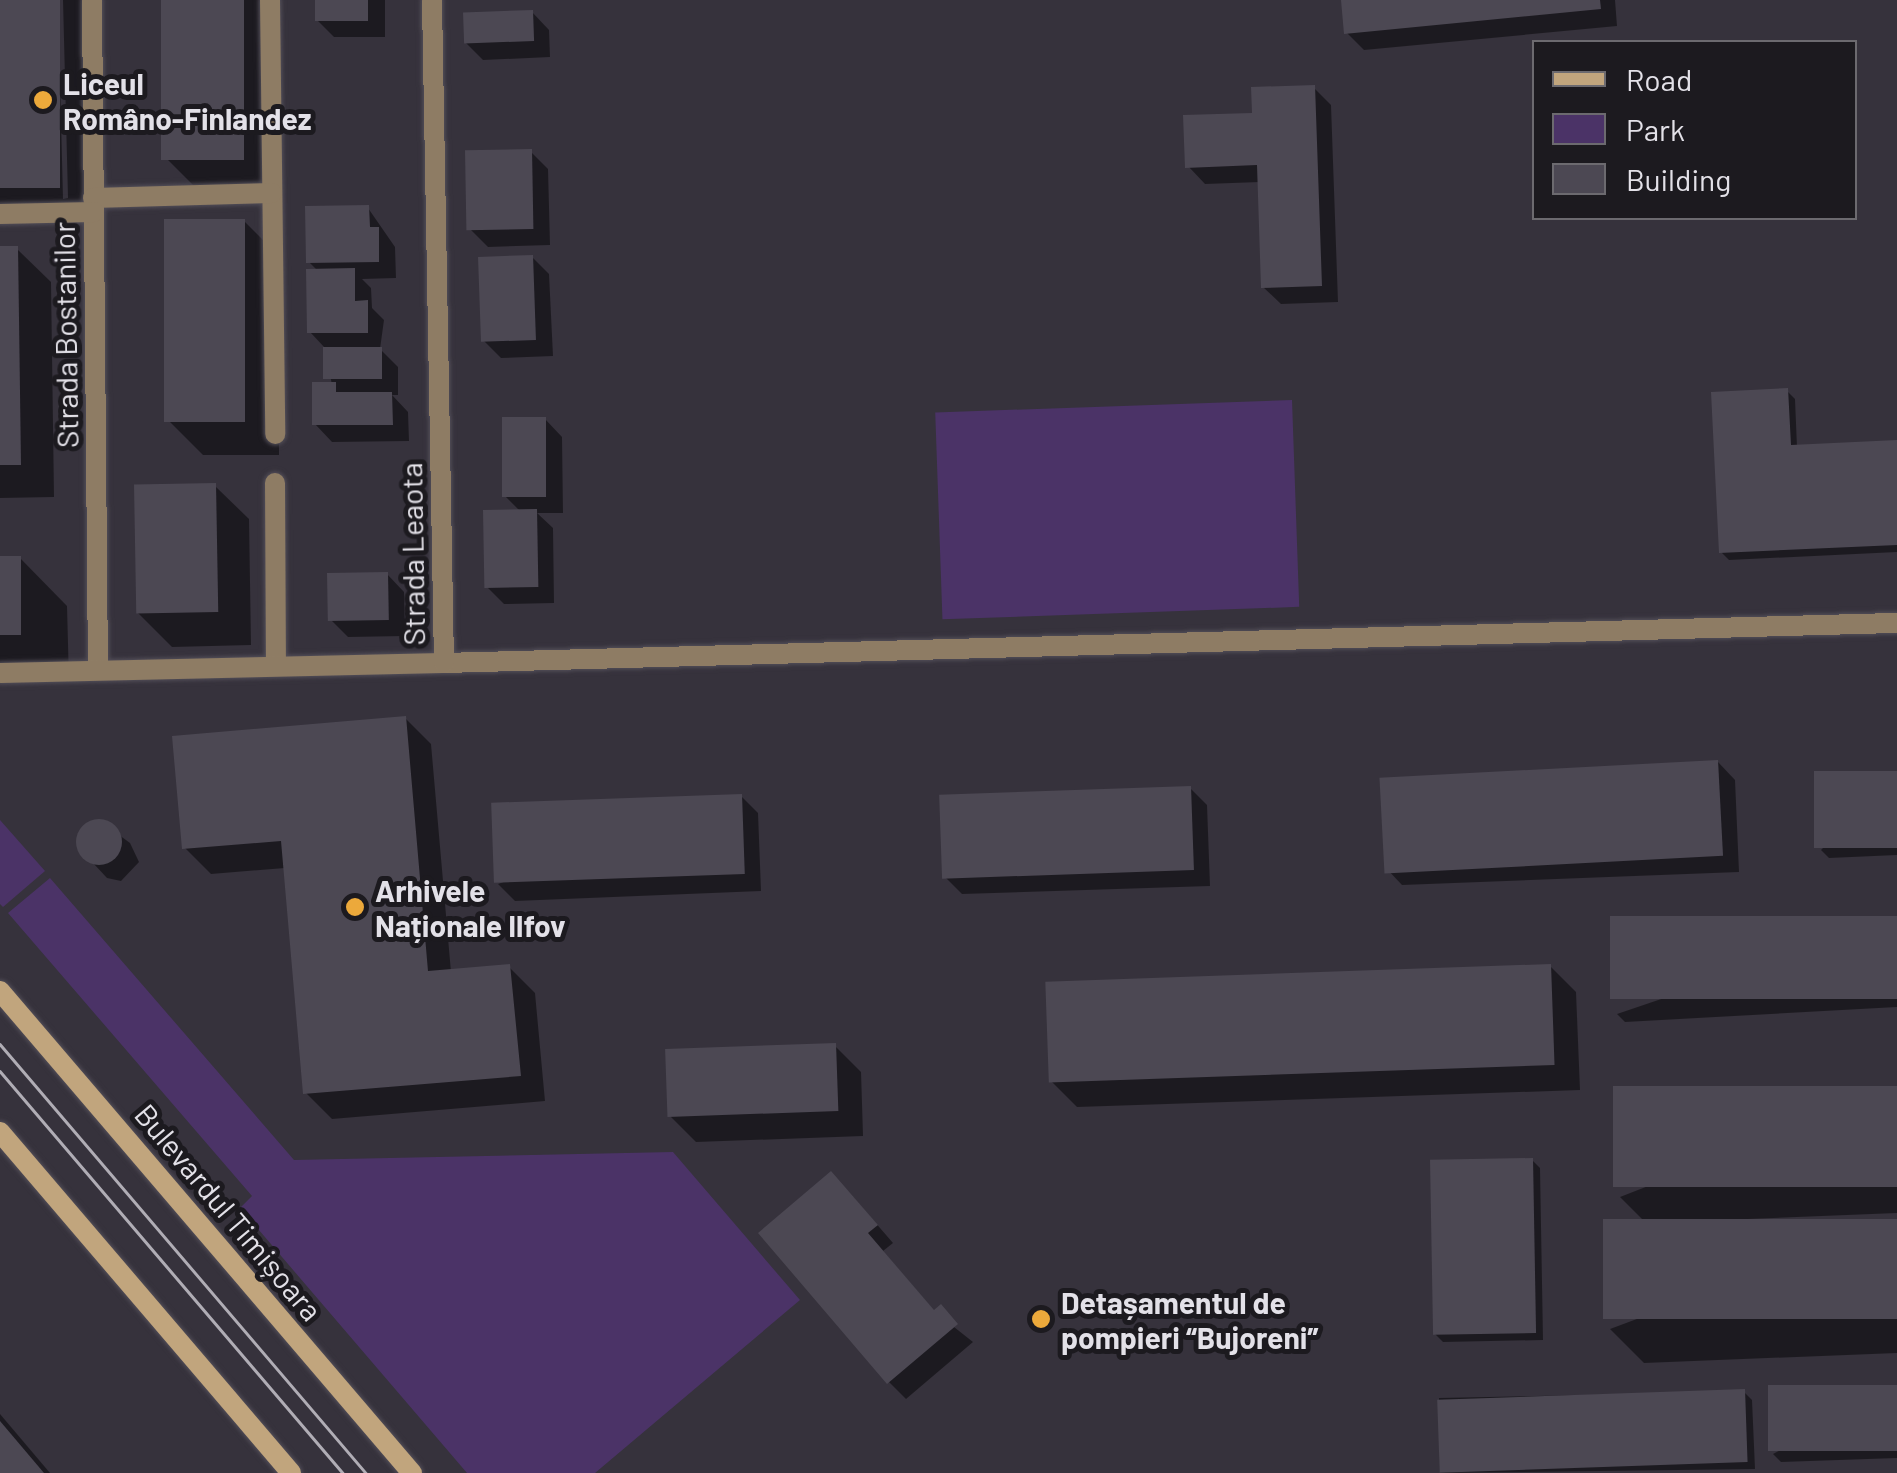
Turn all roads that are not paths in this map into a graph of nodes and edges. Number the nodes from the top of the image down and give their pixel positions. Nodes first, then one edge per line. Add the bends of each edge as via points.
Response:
1 (92, 0) edge
2 (270, 0) edge
3 (432, 0) edge
4 (272, 193) junction
5 (93, 205) junction
6 (0, 214) edge
7 (275, 434) dead end
8 (274, 482) dead end
9 (1897, 622) edge
10 (444, 663) junction
11 (276, 664) junction
12 (98, 669) junction
13 (0, 673) edge
14 (0, 991) edge
15 (0, 1132) edge
16 (291, 1473) edge
17 (412, 1473) edge

1 - 5 street, Strada Bostanilor
2 - 4 street
3 - 10 street, Strada Leaota
4 - 5 street
4 - 7 street
5 - 6 street
5 - 12 street, Strada Bostanilor
8 - 11 street
9 - 10 street
10 - 11 street, Strada Leaota
11 - 12 street, Strada Leaota
12 - 13 street, Strada Leaota
14 - 17 main road, Bulevardul Timișoara
15 - 16 main road

